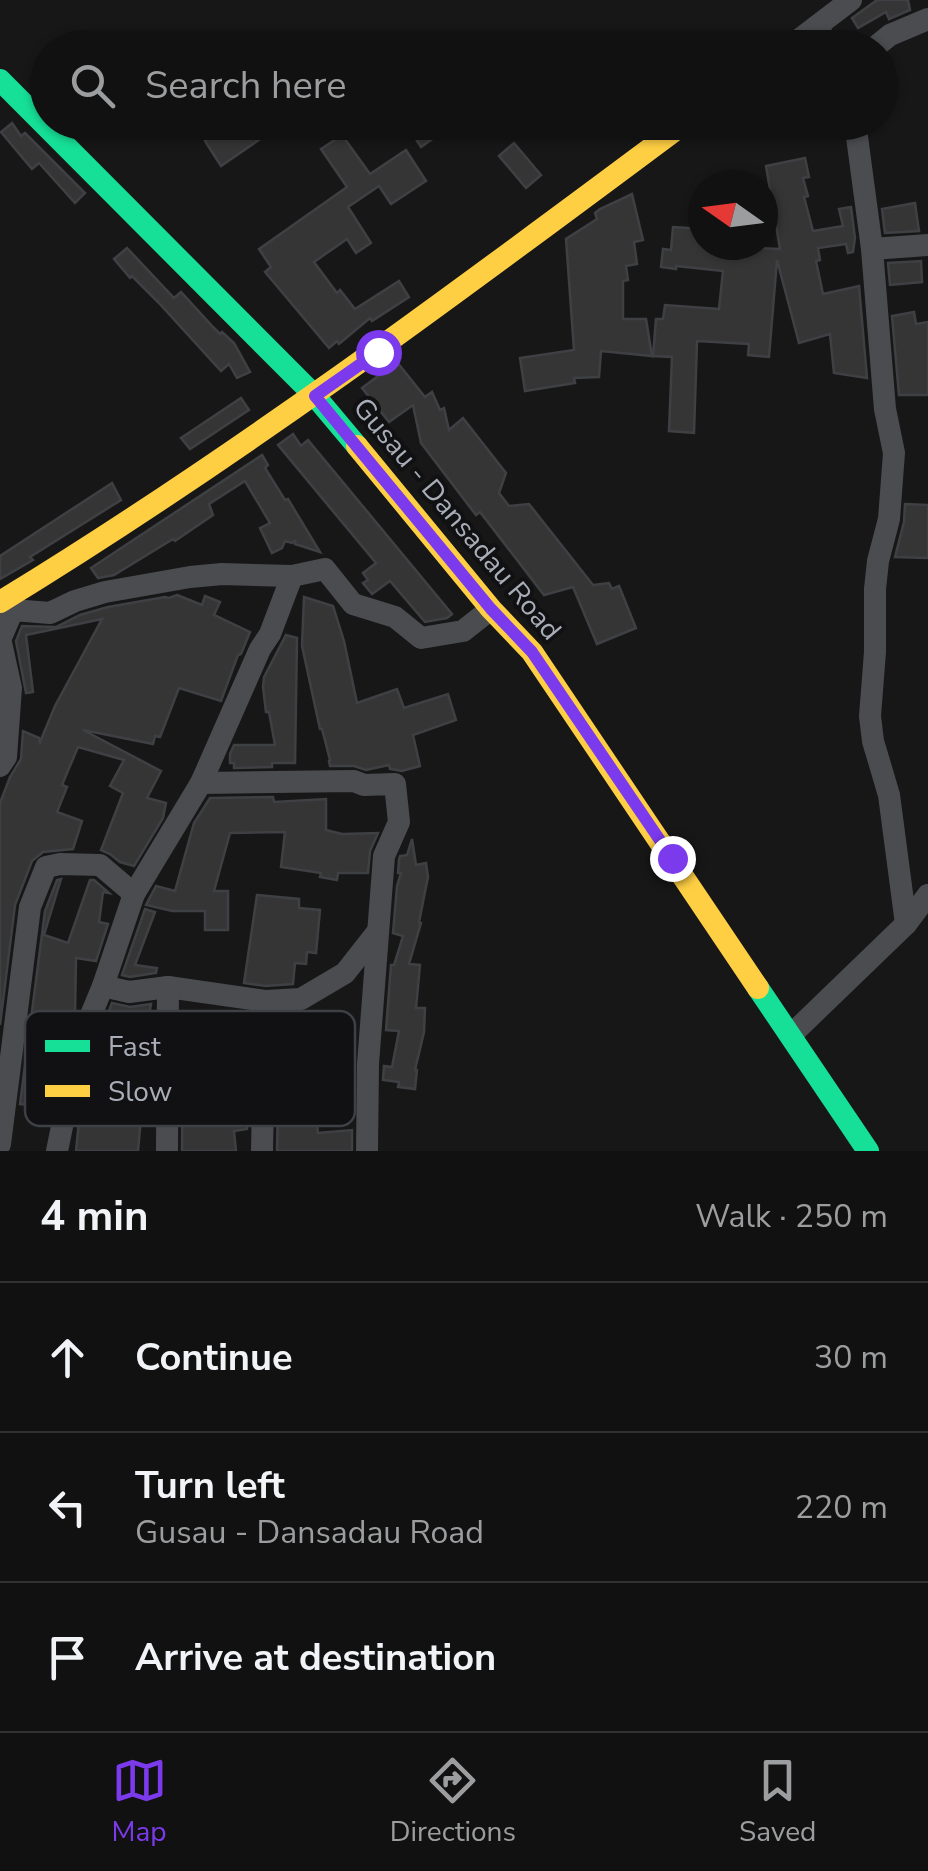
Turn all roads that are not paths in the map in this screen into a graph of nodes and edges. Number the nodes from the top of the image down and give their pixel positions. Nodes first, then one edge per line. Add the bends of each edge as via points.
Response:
1 (850, 0) edge
2 (928, 20) edge
3 (816, 27) junction
4 (812, 30) edge
5 (818, 30) edge
6 (898, 33) edge
7 (0, 80) edge
8 (30, 110) edge
9 (60, 140) edge
10 (662, 140) edge
11 (857, 140) edge
12 (928, 245) edge
13 (872, 249) junction
14 (315, 396) junction
15 (292, 576) junction
16 (0, 602) edge
17 (491, 609) junction
18 (0, 639) edge
19 (0, 766) edge
20 (201, 783) junction
21 (134, 894) junction
22 (928, 895) edge
23 (906, 924) junction
24 (378, 932) junction
25 (103, 986) junction
26 (168, 987) junction
27 (265, 1001) junction
28 (93, 1011) edge
29 (168, 1011) edge
30 (265, 1011) edge
31 (792, 1035) junction
32 (62, 1126) edge
33 (167, 1126) edge
34 (262, 1126) edge
35 (0, 1144) edge
36 (57, 1151) edge
37 (167, 1151) edge
38 (262, 1151) edge
39 (367, 1151) edge
40 (868, 1151) edge

1 - 3 street
2 - 6 street
3 - 4 street
3 - 5 street
7 - 8 main road, Gusau - Dansadau Road
9 - 14 main road, Gusau - Dansadau Road
10 - 14 main road
11 - 13 street
12 - 13 street
13 - 23 street via 894,453 890,519 875,590 870,716 889,795
14 - 16 main road
14 - 17 main road, Gusau - Dansadau Road
15 - 17 street via 324,569 353,604 395,617 421,638 463,631
15 - 18 street via 190,577 105,592 50,613 13,610
15 - 20 street
17 - 31 main road, Gusau - Dansadau Road via 532,652
18 - 19 street via 11,688
20 - 21 street
20 - 24 street via 396,784 398,822 384,856
21 - 25 street
21 - 35 street via 100,865 46,867 30,907
22 - 23 street
23 - 31 street
24 - 27 street via 334,982 301,999
24 - 39 street
25 - 26 street via 129,992
25 - 28 street
26 - 27 street
26 - 29 street
27 - 30 street
31 - 40 main road, Gusau - Dansadau Road
32 - 36 street
33 - 37 street
34 - 38 street

